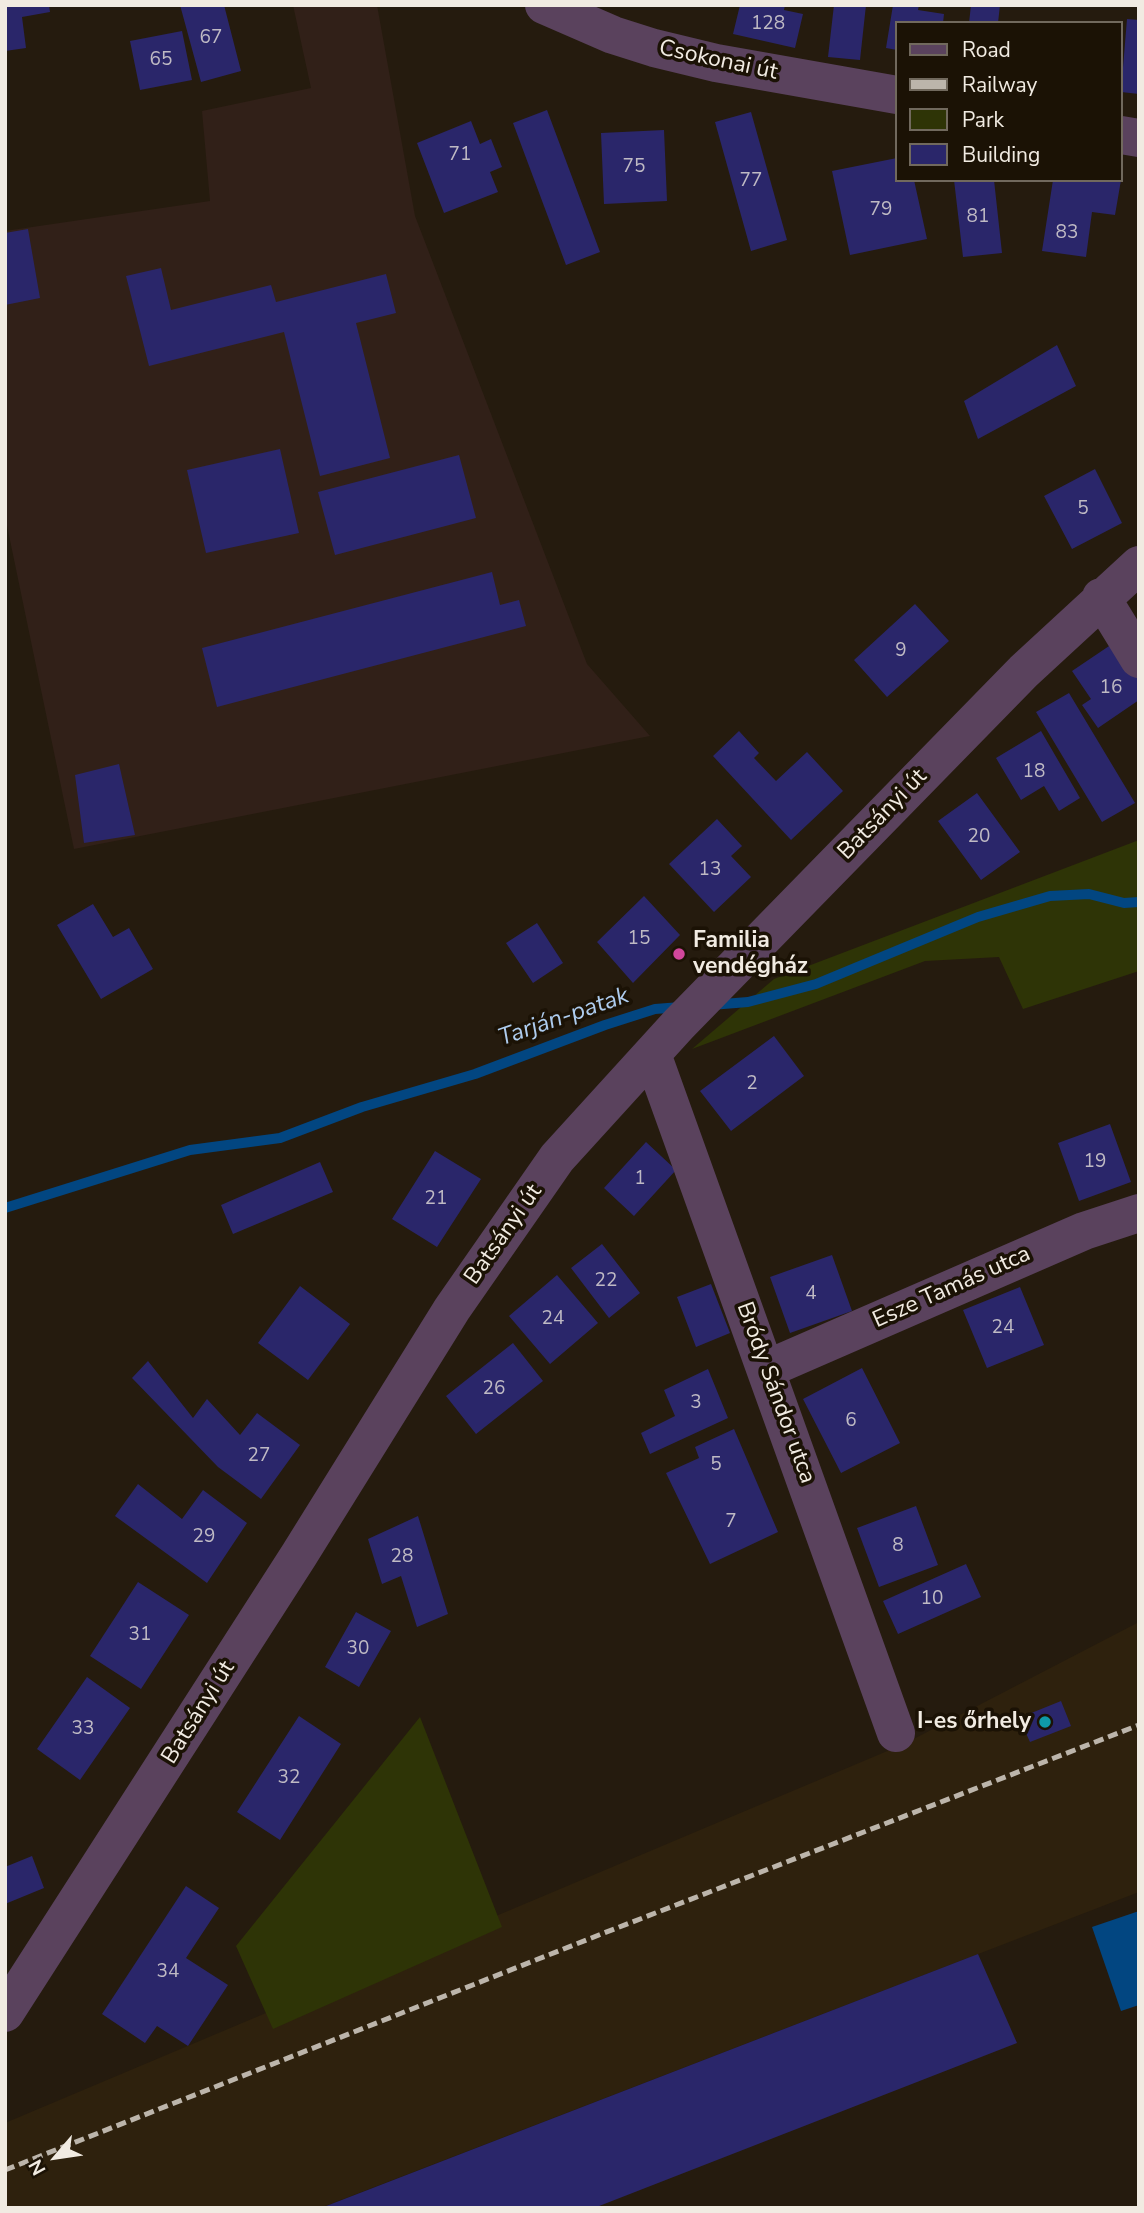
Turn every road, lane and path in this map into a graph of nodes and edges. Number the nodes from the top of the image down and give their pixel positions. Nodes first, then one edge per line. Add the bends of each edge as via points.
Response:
1 (544, 5) edge
2 (895, 95) edge
3 (1139, 565) edge
4 (1101, 597) junction
5 (1139, 659) edge
6 (652, 1054) junction
7 (1139, 1213) edge
8 (767, 1369) junction
9 (896, 1733) dead end
10 (5, 2013) edge

1 - 2 street, Csokonai út via 654,48
3 - 4 street, Batsányi út
4 - 5 street
4 - 6 street, Batsányi út
6 - 8 street, Bródy Sándor utca
6 - 10 street, Batsányi út via 557,1158 452,1309
7 - 8 street, Esze Tamás utca via 1052,1244
8 - 9 street, Bródy Sándor utca

